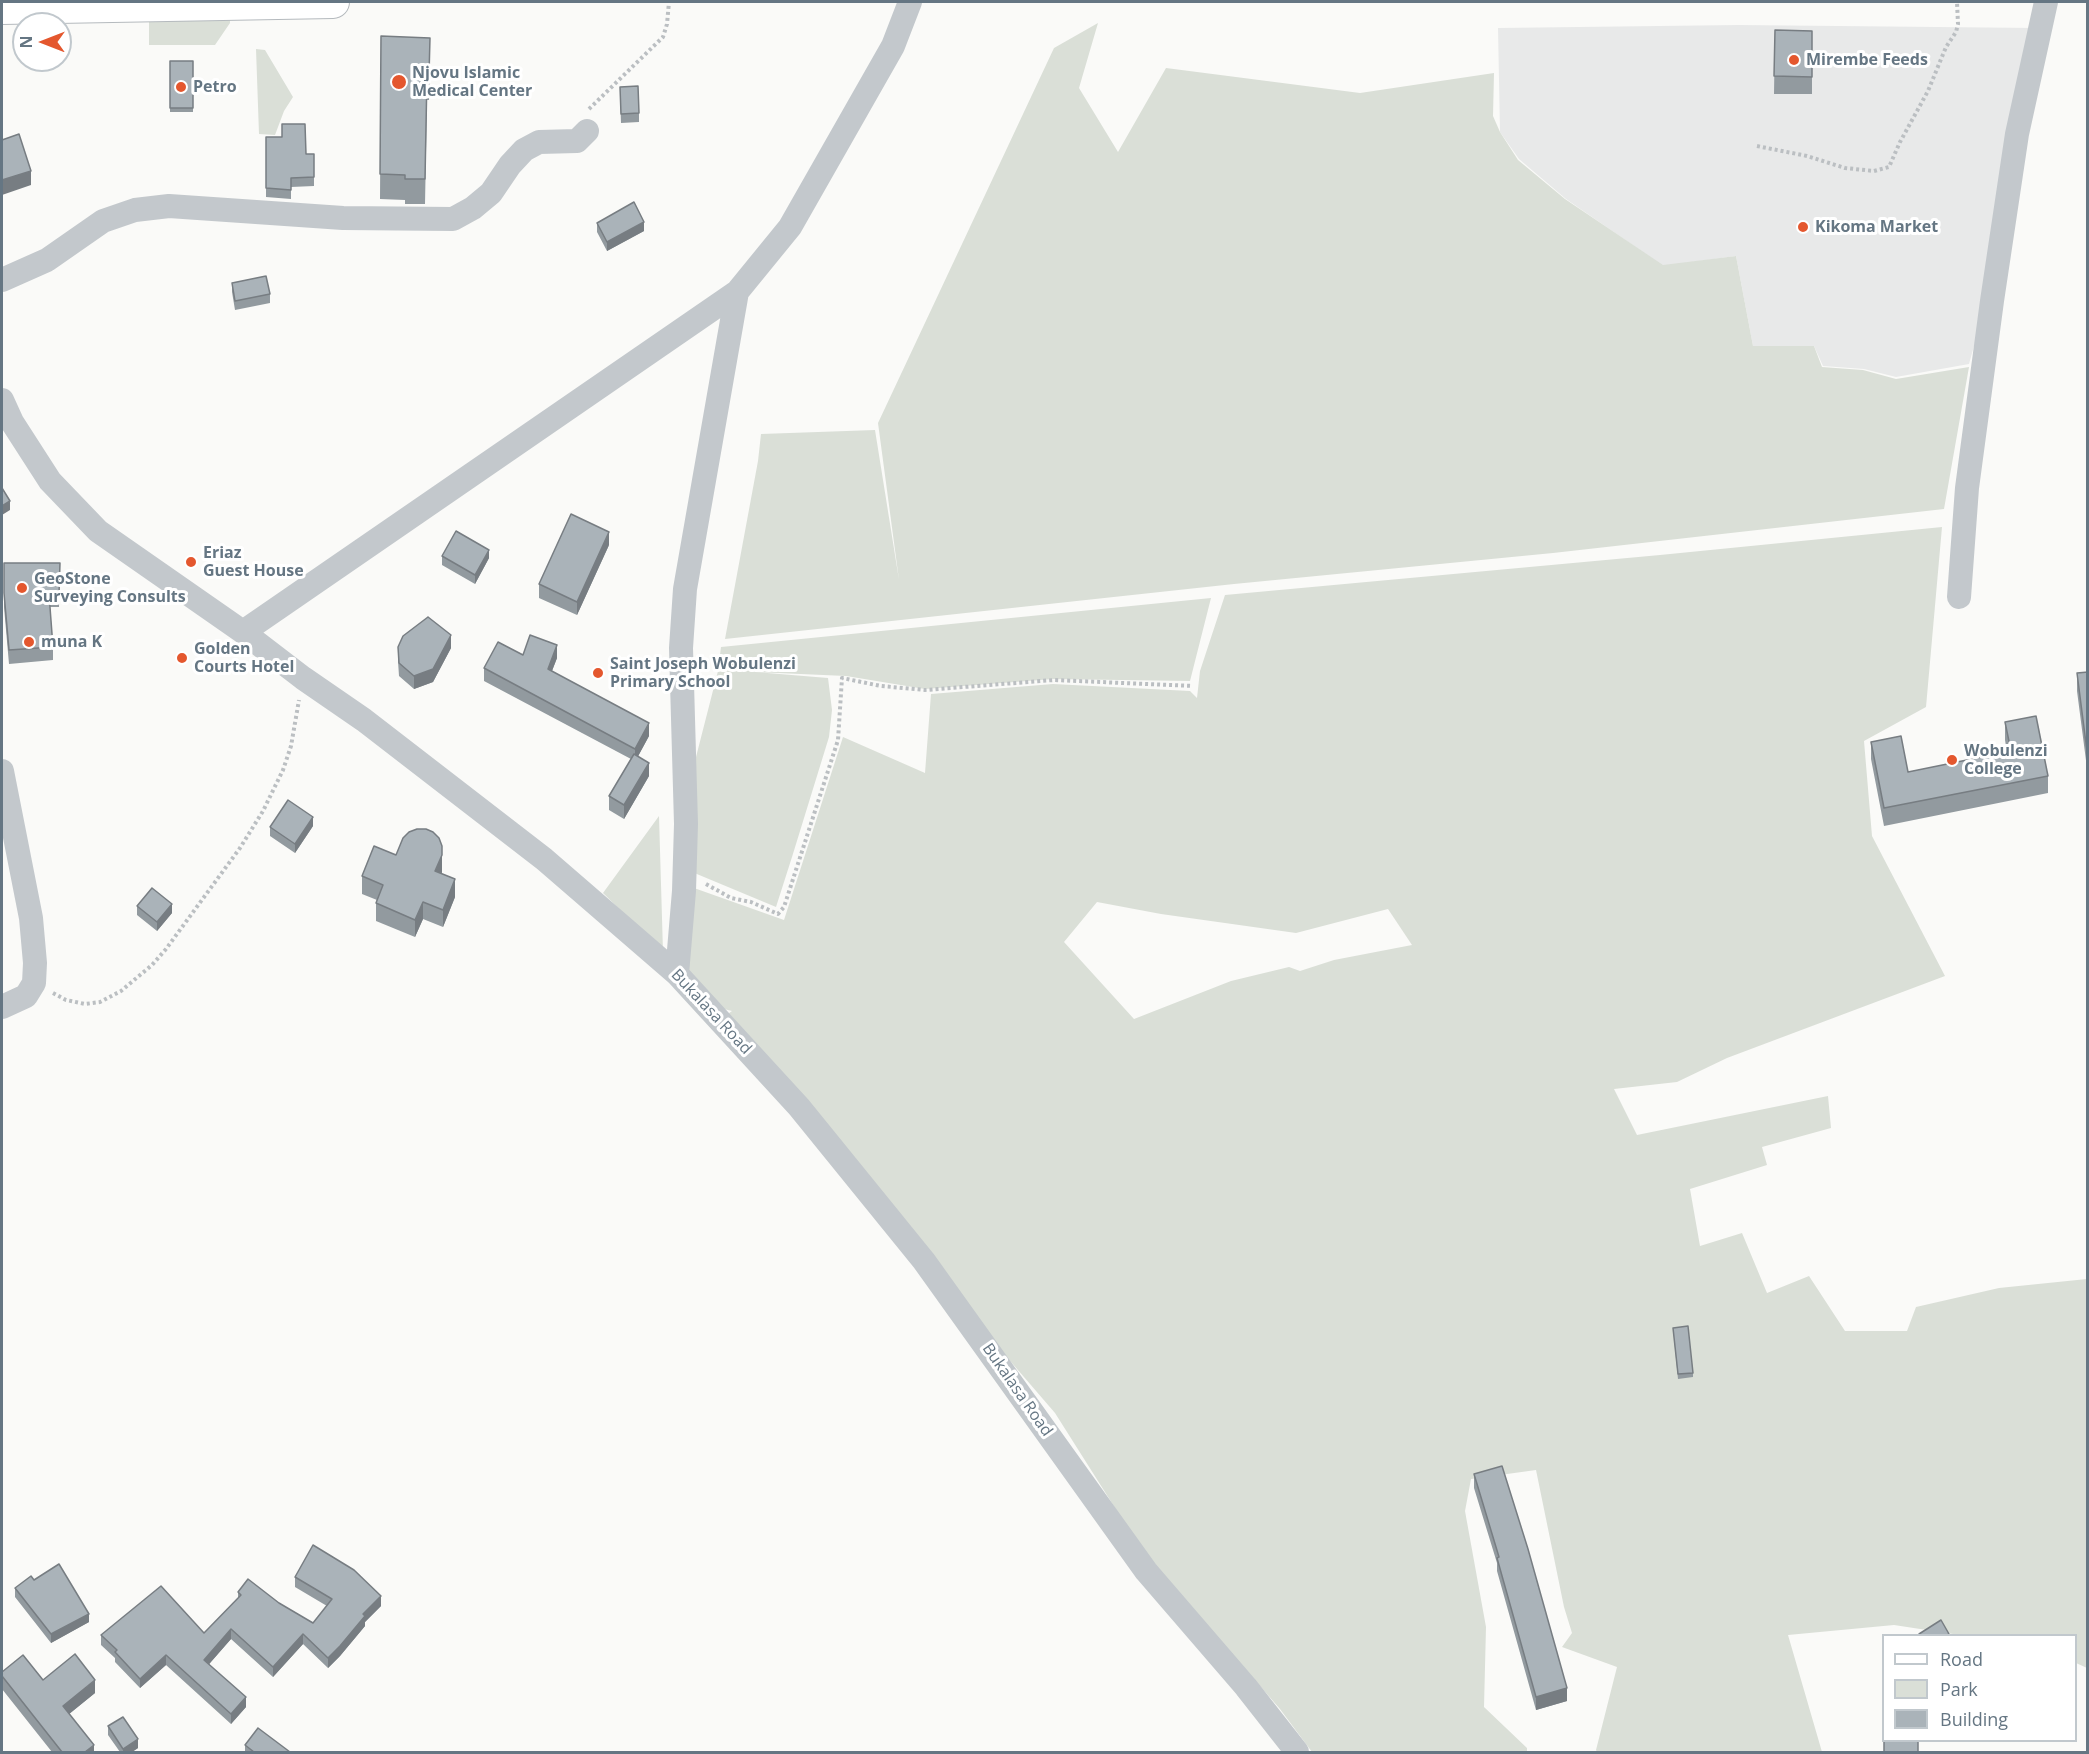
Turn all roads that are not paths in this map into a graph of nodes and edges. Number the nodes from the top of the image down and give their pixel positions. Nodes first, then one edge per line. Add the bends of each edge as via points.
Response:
1 (333, 2) edge
2 (910, 2) edge
3 (2046, 2) edge
4 (2, 8) edge
5 (587, 131) road end
6 (2, 280) edge
7 (736, 292) junction
8 (2, 400) edge
9 (1959, 597) dead end
10 (243, 632) junction
11 (2, 771) edge
12 (677, 974) junction
13 (2, 1007) edge
14 (1297, 1752) edge

1 - 4 main road
2 - 7 street via 893,46 790,227
3 - 9 street via 2018,134 1992,301 1967,488
5 - 6 street via 577,141 539,142 524,150 491,193 453,219 343,218 169,206 135,210 103,221 47,260
7 - 10 street
7 - 12 street via 686,589 681,648 686,825
8 - 10 street, Bukalasa Road via 50,481 98,531
10 - 12 street, Bukalasa Road via 544,859
11 - 13 street via 31,918 35,963 34,983 26,996
12 - 14 street, Bukalasa Road via 799,1107 924,1261 1146,1571

